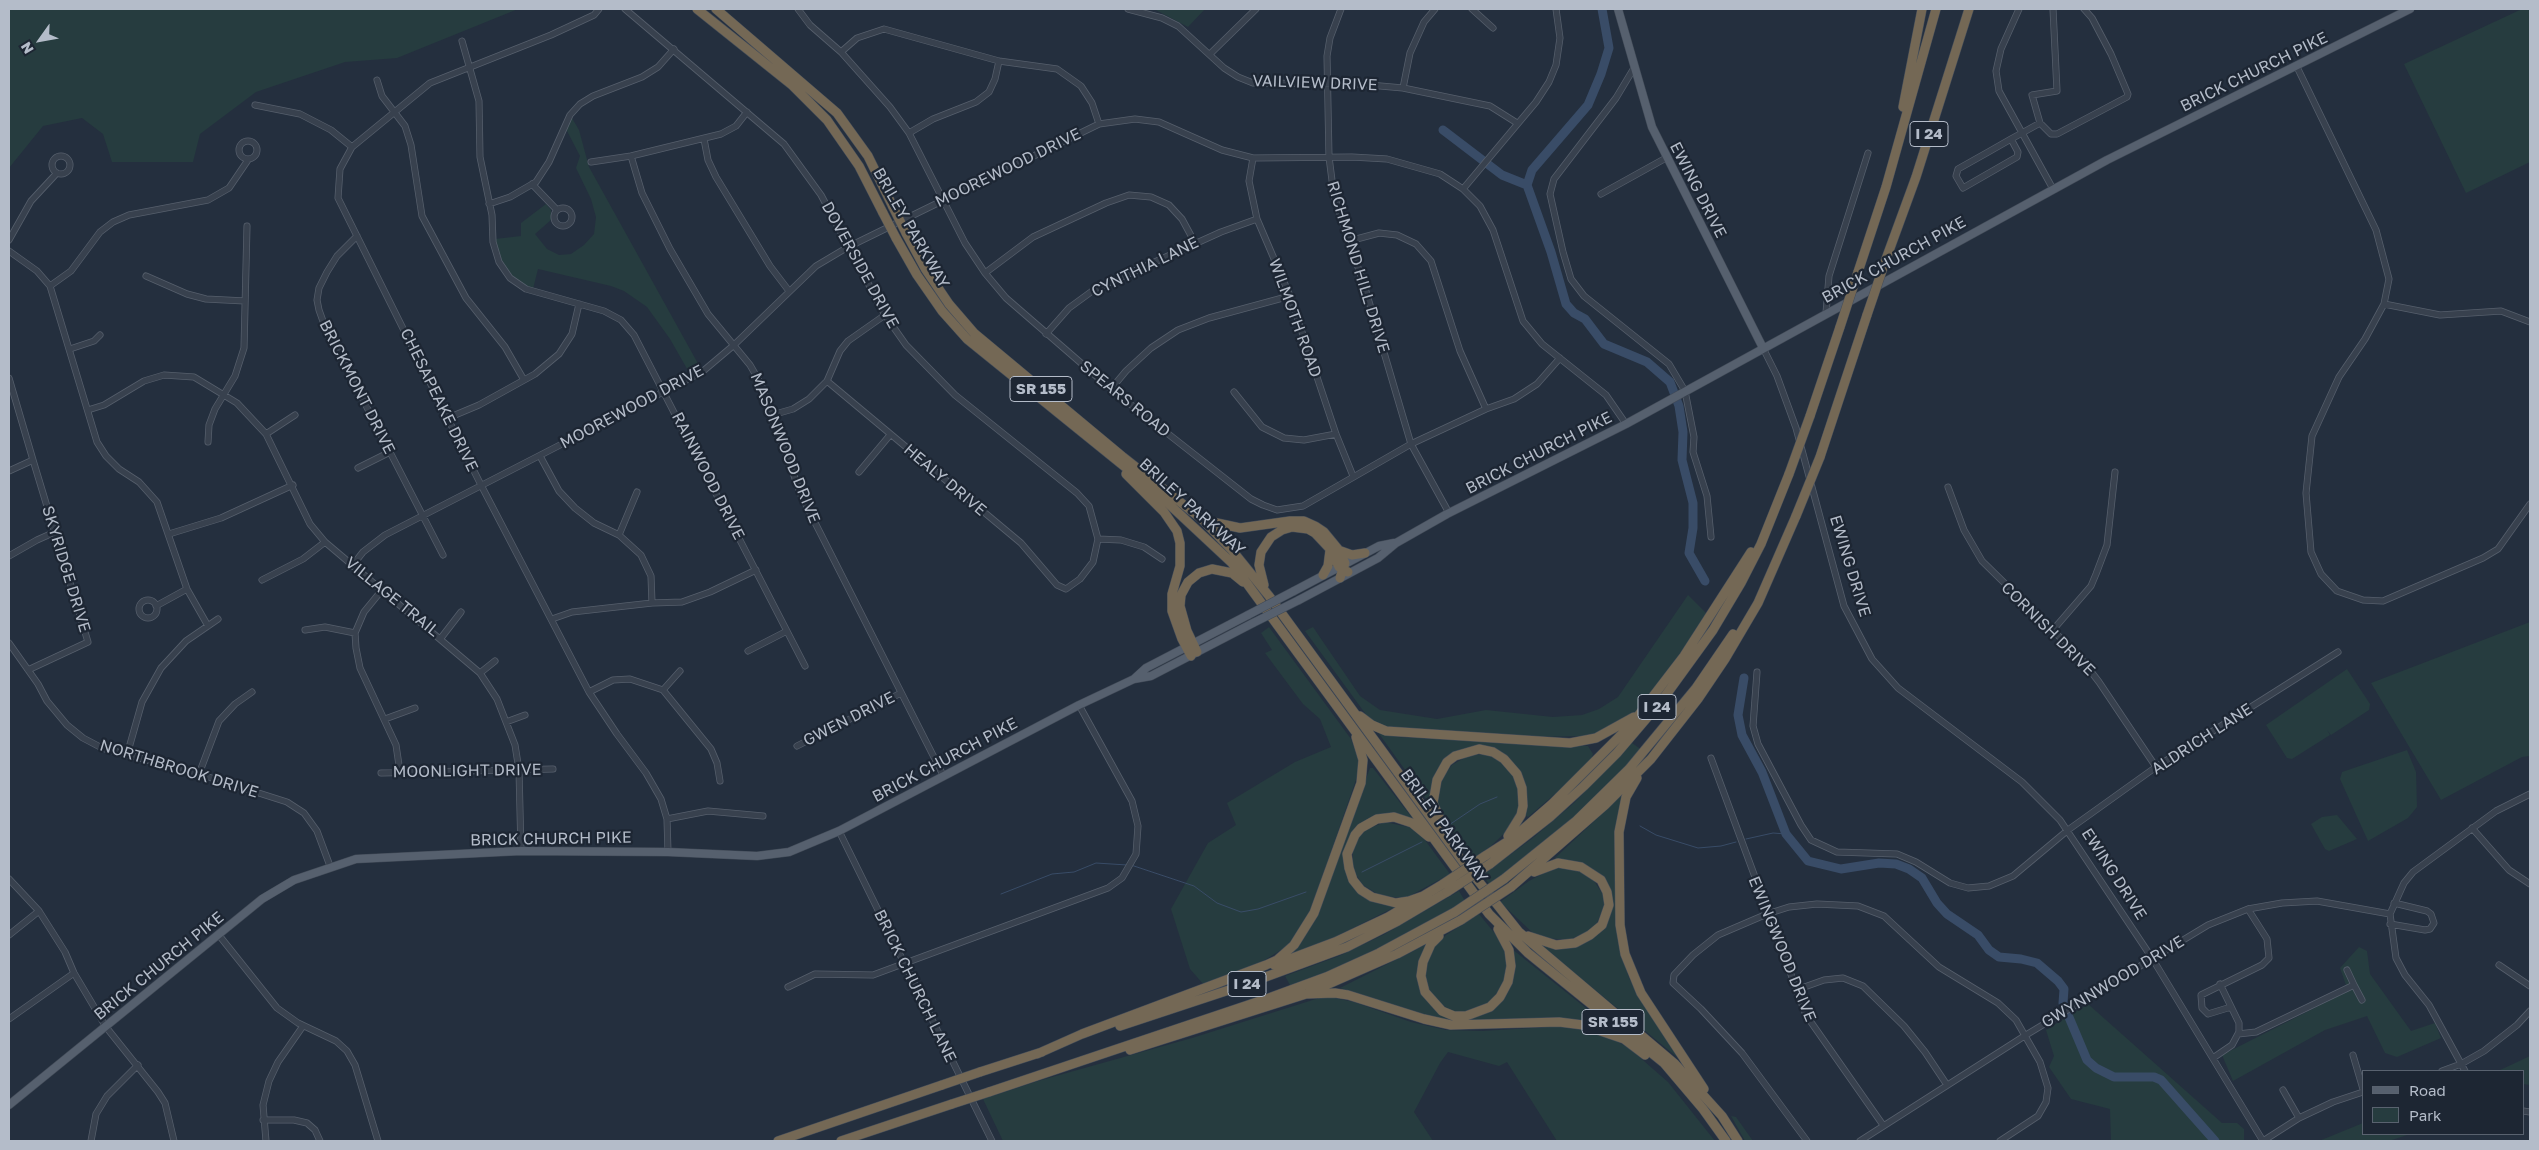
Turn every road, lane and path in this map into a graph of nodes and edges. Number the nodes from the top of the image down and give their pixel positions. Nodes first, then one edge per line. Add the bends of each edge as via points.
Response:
1 (599, 9) edge
2 (625, 9) edge
3 (697, 9) edge
4 (716, 9) edge
5 (798, 9) edge
6 (1128, 9) edge
7 (1256, 9) edge
8 (1341, 9) edge
9 (1435, 9) edge
10 (1472, 9) edge
11 (1556, 9) edge
12 (1618, 9) edge
13 (1922, 9) edge
14 (1936, 9) edge
15 (1969, 9) edge
16 (2019, 9) edge
17 (2054, 9) edge
18 (2084, 9) edge
19 (2410, 9) edge
20 (1493, 28) dead end
21 (462, 41) dead end
22 (674, 49) junction
23 (841, 52) junction
24 (1210, 54) junction
25 (999, 61) junction
26 (470, 66) junction
27 (2297, 67) junction
28 (1634, 68) junction
29 (377, 80) dead end
30 (1328, 83) junction
31 (1403, 88) junction
32 (255, 105) dead end
33 (747, 112) junction
34 (395, 113) junction
35 (2040, 123) junction
36 (1099, 124) junction
37 (1517, 124) junction
38 (2022, 133) junction
39 (909, 134) junction
40 (704, 139) junction
41 (2011, 139) junction
42 (352, 147) junction
43 (1868, 153) dead end
44 (631, 156) junction
45 (1329, 157) junction
46 (1253, 158) junction
47 (1666, 158) junction
48 (248, 160) dead end
49 (591, 162) dead end
50 (57, 173) dead end
51 (532, 184) junction
52 (1886, 186) junction
53 (1463, 189) junction
54 (2053, 189) junction
55 (1601, 194) dead end
56 (943, 200) junction
57 (489, 204) junction
58 (556, 210) dead end
59 (1257, 219) junction
60 (247, 226) dead end
61 (358, 236) junction
62 (9, 240) edge
63 (1349, 241) junction
64 (1195, 243) junction
65 (848, 247) junction
66 (9, 251) edge
67 (986, 273) junction
68 (146, 276) dead end
69 (50, 286) junction
70 (789, 291) junction
71 (1290, 296) junction
72 (245, 301) junction
73 (580, 304) junction
74 (2384, 304) junction
75 (1826, 312) junction
76 (884, 315) junction
77 (2530, 322) edge
78 (1046, 334) junction
79 (100, 335) dead end
80 (734, 345) junction
81 (1763, 348) junction
82 (70, 349) junction
83 (1560, 358) junction
84 (9, 378) edge
85 (524, 380) junction
86 (827, 381) junction
87 (1111, 389) junction
88 (664, 391) junction
89 (1234, 392) dead end
90 (1683, 392) junction
91 (224, 394) junction
92 (1486, 409) junction
93 (88, 410) junction
94 (295, 415) dead end
95 (772, 416) junction
96 (448, 418) junction
97 (1626, 424) junction
98 (266, 434) junction
99 (1336, 434) junction
100 (890, 435) junction
101 (1092, 441) junction
102 (208, 442) dead end
103 (1411, 444) junction
104 (390, 452) junction
105 (540, 456) junction
106 (33, 460) junction
107 (358, 468) dead end
108 (9, 470) edge
109 (859, 472) dead end
110 (2115, 472) dead end
111 (1353, 476) junction
112 (293, 485) junction
113 (481, 485) junction
114 (1948, 487) dead end
115 (637, 492) dead end
116 (2530, 504) edge
117 (1775, 510) junction
118 (1449, 513) junction
119 (422, 516) junction
120 (1203, 520) junction
121 (54, 532) junction
122 (169, 534) junction
123 (619, 535) junction
124 (1098, 538) junction
125 (1711, 538) dead end
126 (325, 542) junction
127 (1396, 543) junction
128 (1334, 550) junction
129 (1365, 553) junction
130 (443, 555) dead end
131 (9, 556) edge
132 (1777, 558) junction
133 (1162, 559) dead end
134 (352, 566) junction
135 (756, 570) junction
136 (1344, 570) junction
137 (1323, 575) junction
138 (262, 580) dead end
139 (1057, 585) joint
140 (187, 589) junction
141 (382, 590) junction
142 (1269, 596) junction
143 (652, 603) junction
144 (156, 606) dead end
145 (461, 612) dead end
146 (218, 619) dead end
147 (552, 619) junction
148 (208, 626) junction
149 (304, 630) dead end
150 (2052, 630) junction
151 (787, 631) junction
152 (355, 634) junction
153 (1286, 634) junction
154 (441, 638) junction
155 (9, 643) edge
156 (1189, 645) junction
157 (748, 651) dead end
158 (2338, 652) dead end
159 (1194, 654) junction
160 (495, 661) dead end
161 (805, 666) dead end
162 (28, 670) junction
163 (680, 671) dead end
164 (1757, 672) dead end
165 (480, 673) junction
166 (1134, 679) junction
167 (662, 690) junction
168 (252, 692) dead end
169 (589, 692) junction
170 (901, 693) junction
171 (1337, 704) junction
172 (1079, 705) junction
173 (414, 708) dead end
174 (1350, 708) junction
175 (1642, 711) junction
176 (525, 715) dead end
177 (385, 719) junction
178 (506, 722) junction
179 (796, 746) dead end
180 (127, 755) junction
181 (1711, 758) dead end
182 (1651, 759) junction
183 (2156, 767) junction
184 (553, 769) dead end
185 (519, 770) junction
186 (400, 772) junction
187 (381, 773) dead end
188 (200, 774) junction
189 (943, 775) junction
190 (720, 781) dead end
191 (2530, 794) edge
192 (763, 816) dead end
193 (667, 819) junction
194 (2472, 828) junction
195 (2068, 830) junction
196 (840, 831) junction
197 (1496, 849) junction
198 (521, 851) junction
199 (668, 852) junction
200 (1448, 857) junction
201 (1488, 860) junction
202 (1464, 863) junction
203 (330, 866) junction
204 (9, 879) edge
205 (1521, 879) junction
206 (2530, 884) edge
207 (1445, 888) junction
208 (1426, 894) junction
209 (2394, 902) junction
210 (2248, 909) junction
211 (39, 911) junction
212 (1489, 914) junction
213 (1767, 914) junction
214 (2390, 914) junction
215 (2390, 924) junction
216 (1449, 927) junction
217 (1519, 932) junction
218 (218, 934) junction
219 (9, 935) edge
220 (2152, 958) junction
221 (904, 964) junction
222 (2499, 965) dead end
223 (2347, 970) dead end
224 (74, 974) junction
225 (1238, 976) junction
226 (2220, 984) junction
227 (2354, 985) junction
228 (2530, 986) edge
229 (788, 987) dead end
230 (1796, 990) junction
231 (1306, 994) junction
232 (2362, 1000) dead end
233 (2231, 1007) junction
234 (2530, 1011) edge
235 (9, 1019) edge
236 (303, 1026) junction
237 (106, 1027) junction
238 (2238, 1034) junction
239 (2026, 1035) junction
240 (1036, 1054) junction
241 (2353, 1055) dead end
242 (2213, 1058) junction
243 (2461, 1064) junction
244 (138, 1065) junction
245 (1062, 1067) junction
246 (2445, 1070) edge
247 (2464, 1070) edge
248 (1947, 1084) junction
249 (2362, 1087) edge
250 (2283, 1090) dead end
251 (2362, 1091) edge
252 (9, 1105) edge
253 (1703, 1109) junction
254 (1722, 1116) junction
255 (2299, 1118) junction
256 (263, 1120) junction
257 (1883, 1125) junction
258 (91, 1141) edge
259 (174, 1141) edge
260 (266, 1141) edge
261 (320, 1141) edge
262 (378, 1141) edge
263 (778, 1141) edge
264 (841, 1141) edge
265 (992, 1141) edge
266 (1726, 1141) edge
267 (1738, 1141) edge
268 (1807, 1141) edge
269 (1860, 1141) edge
270 (2000, 1141) edge
271 (2263, 1141) edge

1 - 26 street, CHESAPEAKE DRIVE via 594,15 551,35
2 - 22 street, DOVERSIDE DRIVE
3 - 101 highway, BRILEY PARKWAY / SR 155, bridge via 792,85 827,120 859,166 927,289 967,339
4 - 120 highway, BRILEY PARKWAY / SR 155, bridge via 836,113 868,156 935,283 974,333
5 - 23 street, SPEARS ROAD via 810,25
6 - 24 street, VAILVIEW DRIVE via 1178,26
7 - 24 street
8 - 30 street, RICHMOND HILL DRIVE via 1330,38
9 - 31 street via 1415,40
10 - 20 street
11 - 37 street via 1560,38 1556,65 1536,102
12 - 28 main road, EWING DRIVE
13 - 52 highway
14 - 52 highway, I 24
15 - 132 highway, I 24, bridge via 1916,177 1820,457
16 - 38 street via 2001,49 1996,71 1999,91
17 - 35 street via 2057,91 2032,95
18 - 35 street via 2111,54 2127,97 2058,134 2051,134
19 - 27 main road, BRICK CHURCH PIKE
21 - 26 street, RAINWOOD DRIVE
22 - 33 street, DOVERSIDE DRIVE
22 - 51 street via 658,67 642,77 580,104 570,115 549,162
23 - 25 street via 857,38 884,29
23 - 39 street, SPEARS ROAD via 885,101
24 - 30 street, VAILVIEW DRIVE via 1238,77 1253,83
25 - 36 street via 1057,69 1081,86 1092,103
25 - 39 street via 996,79 989,92 976,102 933,119
26 - 34 street, CHESAPEAKE DRIVE via 430,83
26 - 57 street, RAINWOOD DRIVE via 479,101 480,157
27 - 54 main road, BRICK CHURCH PIKE
27 - 74 street via 2376,230 2389,279
28 - 47 main road, EWING DRIVE via 1652,127
28 - 90 street via 1616,98 1554,179 1550,194 1571,279 1584,296 1669,364
29 - 34 street via 382,96
30 - 31 street, VAILVIEW DRIVE
30 - 45 street, RICHMOND HILL DRIVE
31 - 37 street, VAILVIEW DRIVE via 1490,106
32 - 42 street via 300,114 331,130
33 - 40 street via 736,126
33 - 65 street, DOVERSIDE DRIVE via 784,144 804,170
34 - 42 street, CHESAPEAKE DRIVE
34 - 85 street via 405,126 411,145 422,216 466,298 504,346
35 - 38 street
36 - 46 street, MOOREWOOD DRIVE via 1135,119 1159,122 1222,150
36 - 56 street, MOOREWOOD DRIVE
37 - 53 street
38 - 41 street
38 - 54 street
39 - 56 street, SPEARS ROAD
40 - 44 street
40 - 70 street via 708,160 716,177 770,266
41 - 41 street via 2018,152 2017,157 1963,188 1956,176 1958,169
42 - 61 street, CHESAPEAKE DRIVE via 340,169 338,198
43 - 75 street via 1829,276
44 - 49 street
44 - 80 street, MASONWOOD DRIVE via 642,193 670,249 708,314
45 - 46 street, MOOREWOOD DRIVE
45 - 53 street, MOOREWOOD DRIVE via 1387,159 1413,165 1440,174
45 - 63 street, RICHMOND HILL DRIVE via 1334,196
46 - 59 street, WILMOTH ROAD via 1250,181
47 - 55 street
47 - 81 main road, EWING DRIVE
48 - 69 street via 229,188 208,200 129,214 113,222 100,232 72,270
50 - 62 street via 31,202
51 - 57 street via 510,197
51 - 58 street
52 - 117 highway, I 24, bridge via 1810,416
53 - 83 street, MOOREWOOD DRIVE via 1480,206 1493,230 1524,321 1542,344
54 - 75 main road, BRICK CHURCH PIKE
56 - 65 street, MOOREWOOD DRIVE
56 - 67 street, SPEARS ROAD via 964,242
57 - 73 street, RAINWOOD DRIVE via 493,242 499,262 510,278 526,289
59 - 64 street, CYNTHIA LANE
59 - 71 street, WILMOTH ROAD
60 - 72 street
61 - 96 street, CHESAPEAKE DRIVE
61 - 104 street, BRICKMONT DRIVE via 337,256 319,288 317,300 324,324
63 - 92 street via 1379,233 1398,235 1416,244 1431,261 1460,351
63 - 103 street, RICHMOND HILL DRIVE
64 - 67 street via 1182,219 1169,205 1150,197 1129,195 1033,237
64 - 78 street, CYNTHIA LANE via 1095,289 1069,308
65 - 70 street, MOOREWOOD DRIVE via 816,266
65 - 76 street, DOVERSIDE DRIVE
66 - 69 street via 37,270
67 - 78 street, SPEARS ROAD via 1006,298
68 - 72 street via 206,299
69 - 82 street
70 - 80 street, MOOREWOOD DRIVE
71 - 87 street via 1178,330 1151,348
71 - 99 street, WILMOTH ROAD
72 - 91 street via 244,348 235,376
73 - 85 street via 572,334 559,354
73 - 88 street, RAINWOOD DRIVE via 604,310 621,320 634,335
74 - 77 street via 2440,315 2501,311
74 - 116 street via 2339,377 2312,436 2306,493 2311,552 2321,574 2337,591 2363,600 2383,601 2498,549
75 - 81 main road, BRICK CHURCH PIKE
76 - 86 street via 848,341
76 - 124 street, DOVERSIDE DRIVE via 906,345 955,395 1077,493 1089,506
78 - 87 street, SPEARS ROAD
79 - 82 street via 94,341
80 - 88 street, MOOREWOOD DRIVE via 702,372
80 - 95 street, MASONWOOD DRIVE via 761,384
81 - 90 main road, BRICK CHURCH PIKE
81 - 195 street, EWING DRIVE via 1796,428 1844,606 1872,659 1912,700 2022,782
82 - 93 street
83 - 92 street, SPEARS ROAD via 1537,384 1514,399
83 - 97 street, MOOREWOOD DRIVE via 1606,395
84 - 106 street, SKYRIDGE DRIVE
85 - 96 street
86 - 95 street via 810,399
86 - 100 street, HEALY DRIVE
87 - 111 street, SPEARS ROAD via 1251,499 1263,505 1277,510 1303,506
88 - 105 street, MOOREWOOD DRIVE
88 - 135 street, RAINWOOD DRIVE
89 - 99 street via 1262,427 1284,438 1304,440
90 - 97 main road, BRICK CHURCH PIKE
90 - 125 street via 1694,437 1693,452 1707,496
91 - 93 street, VILLAGE TRAIL via 194,377 164,374
91 - 98 street, VILLAGE TRAIL
91 - 102 street via 209,425
92 - 103 street, SPEARS ROAD
93 - 122 street via 97,442 106,456 150,491 162,511
94 - 98 street
95 - 170 street, MASONWOOD DRIVE via 801,495
96 - 113 street, CHESAPEAKE DRIVE
97 - 118 main road, BRICK CHURCH PIKE
98 - 112 street, VILLAGE TRAIL
99 - 111 street, WILMOTH ROAD
100 - 109 street
100 - 139 street, HEALY DRIVE via 1021,543
101 - 153 highway, BRILEY PARKWAY / SR 155 via 1156,492 1227,558
101 - 156 highway via 1164,512 1177,531 1180,566 1172,594 1172,611
103 - 111 street, SPEARS ROAD
103 - 118 street, RICHMOND HILL DRIVE
104 - 107 street
104 - 119 street, BRICKMONT DRIVE
105 - 113 street, MOOREWOOD DRIVE
105 - 123 street via 559,491 575,508 594,523
106 - 108 street
106 - 121 street, SKYRIDGE DRIVE
110 - 150 street via 2107,546 2096,574 2091,586
112 - 122 street via 220,518
112 - 126 street, VILLAGE TRAIL via 310,524
113 - 119 street, MOOREWOOD DRIVE
113 - 147 street, CHESAPEAKE DRIVE
114 - 150 street, CORNISH DRIVE via 1964,530 1982,561
115 - 123 street
117 - 175 highway via 1700,632
117 - 201 highway, I 24 via 1761,544 1717,622 1663,700 1584,786 1550,817
118 - 127 main road, BRICK CHURCH PIKE
119 - 130 street, BRICKMONT DRIVE
119 - 134 street, MOOREWOOD DRIVE via 385,535 363,552
120 - 128 highway via 1240,528 1282,521 1304,522 1320,529
120 - 142 highway, BRILEY PARKWAY / SR 155
121 - 131 street
121 - 162 street, SKYRIDGE DRIVE via 88,642
122 - 140 street
123 - 143 street via 641,555 651,576
124 - 133 street via 1144,547
124 - 139 street, DOVERSIDE DRIVE via 1093,562 1080,579 1066,589
126 - 134 street, VILLAGE TRAIL
126 - 138 street via 303,559
127 - 129 main road, BRICK CHURCH PIKE
127 - 136 main road, BRICK CHURCH PIKE via 1378,558
128 - 129 highway via 1352,555
128 - 136 highway
128 - 137 highway
128 - 142 highway via 1315,533 1301,527 1282,530 1271,537 1261,552 1258,565
129 - 136 main road, BRICK CHURCH PIKE
132 - 182 highway via 1758,603 1726,659
132 - 245 highway, I 24, bridge via 1728,643 1650,745 1576,821 1504,879 1455,912 1379,954 1326,977
134 - 141 street, VILLAGE TRAIL
135 - 143 street via 682,602
135 - 151 street, RAINWOOD DRIVE
136 - 137 main road, BRICK CHURCH PIKE
136 - 159 main road, BRICK CHURCH PIKE, bridge via 1299,600
137 - 156 main road, BRICK CHURCH PIKE, bridge
140 - 144 street
140 - 148 street
141 - 152 street via 364,612
141 - 154 street, VILLAGE TRAIL
142 - 174 highway, BRILEY PARKWAY / SR 155
143 - 147 street via 572,612
145 - 154 street
146 - 148 street
147 - 169 street, CHESAPEAKE DRIVE
148 - 180 street via 186,641 161,668 142,702
149 - 152 street via 326,627
150 - 183 street, CORNISH DRIVE via 2100,682
151 - 157 street
151 - 161 street, RAINWOOD DRIVE
152 - 177 street via 360,668
153 - 156 highway via 1273,623 1240,578 1212,569 1193,577 1181,595 1180,606
153 - 171 highway, BRILEY PARKWAY / SR 155
154 - 165 street, VILLAGE TRAIL
155 - 162 street, NORTHBROOK DRIVE
156 - 159 highway
156 - 166 main road, BRICK CHURCH PIKE via 1146,668
158 - 183 street, ALDRICH LANE
159 - 166 main road, BRICK CHURCH PIKE via 1151,676
160 - 165 street
162 - 180 street, NORTHBROOK DRIVE via 67,725 102,748
163 - 167 street
164 - 195 street, ALDRICH LANE via 1753,726 1758,744 1811,840 1837,852 1897,854 1950,883 1968,888 1988,886 2013,876
165 - 178 street, VILLAGE TRAIL
166 - 172 main road, BRICK CHURCH PIKE
167 - 169 street via 630,679 613,680
167 - 190 street via 711,749
168 - 188 street via 219,721
169 - 193 street, CHESAPEAKE DRIVE via 646,773 661,799
170 - 179 street, GWEN DRIVE
170 - 189 street, MASONWOOD DRIVE
171 - 200 highway, BRILEY PARKWAY / SR 155
171 - 225 highway via 1362,750 1364,771 1327,878 1309,925 1294,945 1276,960
172 - 189 main road, BRICK CHURCH PIKE
172 - 221 street via 1132,801 1138,826 1136,854 1122,878 1108,888
173 - 177 street
174 - 175 highway via 1386,731 1570,743 1596,738
174 - 202 highway, BRILEY PARKWAY / SR 155
175 - 197 highway via 1575,783
176 - 178 street
177 - 186 street via 396,745
178 - 185 street, VILLAGE TRAIL
180 - 188 street, NORTHBROOK DRIVE
181 - 213 street, EWINGWOOD DRIVE
182 - 205 highway via 1605,805
182 - 254 highway via 1630,790 1620,818 1622,942 1628,966 1641,993
183 - 195 street, ALDRICH LANE
184 - 185 street, MOONLIGHT DRIVE
185 - 186 street, MOONLIGHT DRIVE
185 - 198 street, VILLAGE TRAIL
186 - 187 street, MOONLIGHT DRIVE
188 - 203 street, NORTHBROOK DRIVE via 287,802 304,813 319,835
189 - 196 main road, BRICK CHURCH PIKE
191 - 194 street via 2496,811
192 - 193 street via 708,811
193 - 199 street, CHESAPEAKE DRIVE
194 - 206 street via 2509,870
194 - 209 street via 2414,872
195 - 220 street, EWING DRIVE
196 - 199 main road, BRICK CHURCH PIKE via 789,852 757,856
196 - 221 street, BRICK CHURCH LANE
197 - 201 highway
197 - 202 highway via 1518,824 1523,806 1522,788 1511,766 1498,755 1479,749 1463,752 1441,770 1433,803 1441,824
198 - 199 main road, BRICK CHURCH PIKE
198 - 203 main road, BRICK CHURCH PIKE via 356,859
200 - 208 highway via 1420,829 1394,817 1377,819 1355,835 1347,854 1348,868 1361,890 1372,897 1396,903
200 - 212 highway, BRILEY PARKWAY / SR 155
201 - 207 highway, I 24, bridge
202 - 217 highway, BRILEY PARKWAY / SR 155
203 - 218 main road, BRICK CHURCH PIKE via 277,888
204 - 211 street
205 - 216 highway, bridge
205 - 217 highway via 1551,864 1581,867 1601,880 1609,905 1602,925 1575,943 1547,943
207 - 208 highway
207 - 240 highway, I 24 via 1381,930 1303,964
208 - 225 highway via 1388,917 1335,942 1300,957
209 - 214 street
209 - 215 street via 2427,911 2434,923 2433,927 2425,930
210 - 214 street, GWYNNWOOD DRIVE via 2317,901
210 - 220 street, GWYNNWOOD DRIVE via 2208,925
210 - 226 street via 2267,939 2268,958 2262,965
211 - 219 street
211 - 224 street via 65,952
212 - 216 highway via 1509,950 1510,975 1505,990 1495,1003 1472,1015 1454,1016 1442,1011 1428,999 1422,984 1422,969 1428,950
212 - 253 highway, BRILEY PARKWAY / SR 155 via 1528,953 1664,1063
213 - 230 street, EWINGWOOD DRIVE
213 - 239 street via 1789,907 1817,904 1858,906 1884,916 1939,967 1998,1003
213 - 268 street via 1718,935 1674,974 1673,983 1742,1053
214 - 215 street
215 - 243 street via 2393,950 2405,975 2429,1005
216 - 231 highway
217 - 254 highway, BRILEY PARKWAY / SR 155 via 1676,1064
218 - 236 street via 277,1008
218 - 237 main road, BRICK CHURCH PIKE
220 - 239 street, GWYNNWOOD DRIVE
220 - 242 street, EWING DRIVE
221 - 229 street via 873,975 815,974
221 - 265 street, BRICK CHURCH LANE
222 - 228 street
223 - 227 street
224 - 235 street
224 - 237 street
225 - 240 highway
226 - 233 street
226 - 233 street via 2201,995 2202,1008 2213,1014
227 - 232 street
227 - 238 street via 2256,1032
230 - 248 street via 1824,980 1843,978 1863,986 1904,1026
230 - 257 street, EWINGWOOD DRIVE via 1818,1036
231 - 245 highway via 1158,1043
231 - 253 highway via 1348,995 1451,1025 1559,1022 1594,1027 1624,1039
233 - 238 street via 2239,1023
234 - 243 street via 2484,1051
236 - 256 street via 269,1081
236 - 262 street via 336,1041 347,1051 355,1065
237 - 244 street
237 - 252 main road, BRICK CHURCH PIKE
238 - 242 street via 2232,1045
239 - 248 street, GWYNNWOOD DRIVE
239 - 270 street via 2040,1062 2048,1088 2046,1102 2038,1116
240 - 263 highway, I 24, bridge
241 - 249 street
242 - 271 street, EWING DRIVE
243 - 246 street
243 - 247 street
244 - 258 street via 107,1096 96,1114
244 - 259 street via 165,1103
245 - 264 highway, I 24, bridge
248 - 257 street, GWYNNWOOD DRIVE
250 - 255 street
251 - 255 street
253 - 266 highway, BRILEY PARKWAY / SR 155
254 - 267 highway, BRILEY PARKWAY / SR 155
255 - 271 street
256 - 260 street
256 - 261 street via 307,1123
257 - 269 street, GWYNNWOOD DRIVE

